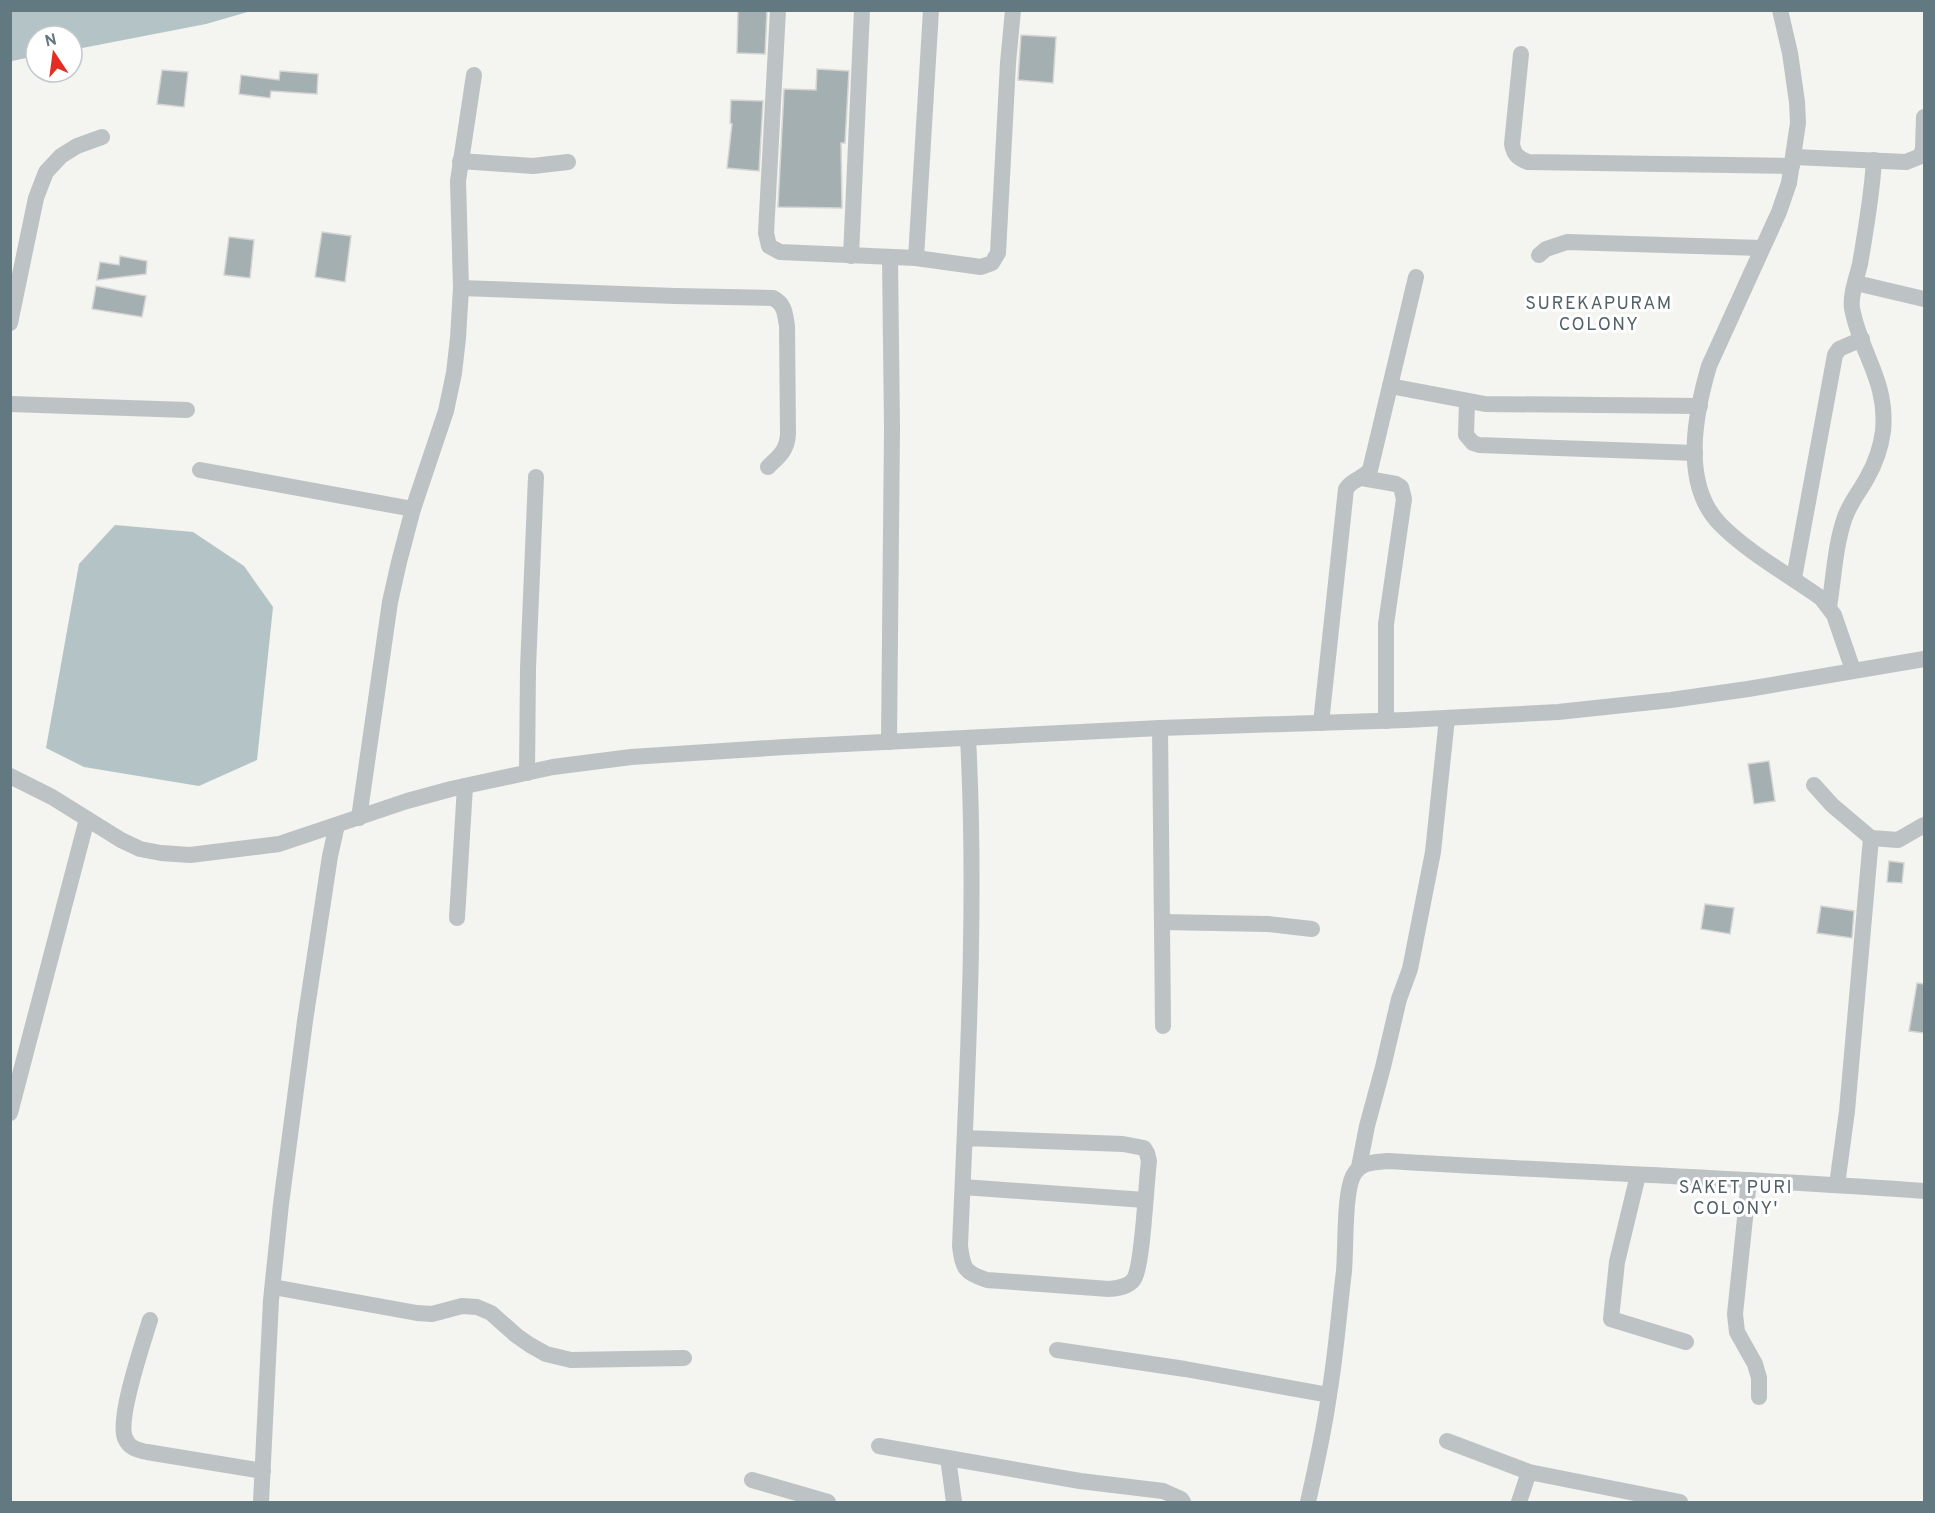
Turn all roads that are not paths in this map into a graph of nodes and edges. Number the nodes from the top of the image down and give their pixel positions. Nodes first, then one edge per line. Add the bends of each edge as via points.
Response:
1 (778, 10) edge
2 (862, 10) edge
3 (931, 10) edge
4 (1013, 10) edge
5 (1780, 10) edge
6 (1521, 54) dead end
7 (474, 75) dead end
8 (1924, 117) edge
9 (102, 137) dead end
10 (1924, 148) edge
11 (1874, 160) junction
12 (460, 161) junction
13 (1793, 161) junction
14 (568, 162) dead end
15 (1761, 248) junction
16 (1539, 255) dead end
17 (851, 256) junction
18 (890, 258) junction
19 (916, 258) junction
20 (1416, 277) dead end
21 (1856, 283) junction
22 (461, 288) junction
23 (1924, 299) edge
24 (10, 323) edge
25 (1862, 339) junction
26 (1390, 386) junction
27 (1467, 402) junction
28 (10, 404) edge
29 (1700, 406) junction
30 (187, 410) dead end
31 (1695, 453) junction
32 (768, 467) dead end
33 (200, 470) dead end
34 (537, 477) dead end
35 (1362, 478) junction
36 (413, 509) junction
37 (1794, 578) junction
38 (1829, 607) junction
39 (1924, 659) edge
40 (1853, 670) junction
41 (1447, 718) junction
42 (1386, 721) junction
43 (1321, 723) junction
44 (1160, 728) junction
45 (968, 738) junction
46 (889, 742) junction
47 (527, 772) junction
48 (10, 776) edge
49 (1814, 785) dead end
50 (465, 786) junction
51 (359, 818) junction
52 (87, 819) junction
53 (337, 825) junction
54 (1924, 825) edge
55 (1871, 838) junction
56 (457, 918) dead end
57 (1162, 922) junction
58 (1312, 929) dead end
59 (1163, 1026) dead end
60 (10, 1113) edge
61 (965, 1138) junction
62 (1359, 1167) junction
63 (1638, 1175) junction
64 (1749, 1180) junction
65 (1837, 1185) junction
66 (963, 1187) junction
67 (1924, 1191) edge
68 (1145, 1200) junction
69 (273, 1287) junction
70 (150, 1320) dead end
71 (1686, 1342) dead end
72 (1057, 1350) dead end
73 (684, 1358) dead end
74 (1329, 1395) junction
75 (1759, 1397) dead end
76 (1447, 1441) dead end
77 (879, 1446) dead end
78 (948, 1458) junction
79 (263, 1471) junction
80 (1529, 1472) junction
81 (752, 1480) dead end
82 (1138, 1496) edge
83 (261, 1503) edge
84 (828, 1503) edge
85 (954, 1503) edge
86 (1183, 1503) edge
87 (1308, 1503) edge
88 (1519, 1503) edge
89 (1680, 1503) edge

1 - 17 street via 767,239 780,252
2 - 17 street
3 - 19 street
4 - 19 street via 996,258 981,267
5 - 13 street via 1797,102
6 - 13 street via 1512,144 1518,158 1528,162
7 - 12 street
8 - 10 street
9 - 24 street via 61,156 46,172 36,198
10 - 11 street via 1915,160
11 - 13 street
11 - 21 street
12 - 14 street via 533,166
12 - 22 street
13 - 15 street via 1786,193
15 - 16 street via 1567,242
15 - 29 street via 1709,366
17 - 18 street
18 - 19 street
18 - 46 street
20 - 26 street
21 - 23 street
21 - 25 street via 1852,306
22 - 32 street via 773,298 780,302 787,326 788,445
22 - 36 street via 448,401
25 - 37 street via 1839,349 1835,355
25 - 38 street via 1882,396 1883,433 1867,479 1845,517
26 - 27 street
26 - 35 street via 1370,470
27 - 29 street
27 - 31 street via 1466,435 1479,445
28 - 30 street
29 - 31 street
31 - 37 street via 1695,475 1702,496 1720,524
33 - 36 street
34 - 47 street
35 - 42 street via 1396,484 1404,499 1386,624
35 - 43 street via 1346,489
36 - 51 street via 390,602
37 - 38 street
38 - 40 street
39 - 40 street
40 - 41 street via 1671,700
41 - 42 street
41 - 62 street via 1431,864 1410,969
42 - 43 street
43 - 44 street
44 - 45 street
44 - 57 street
45 - 46 street
45 - 61 street via 972,942
46 - 47 street via 632,757
47 - 50 street
48 - 52 street
49 - 55 street
50 - 51 street
50 - 56 street
51 - 53 street
52 - 53 street via 140,849 190,855 279,844
52 - 60 street
53 - 69 street via 292,1109
54 - 55 street via 1898,840
55 - 65 street
57 - 58 street
57 - 59 street
61 - 66 street
61 - 68 street via 1144,1148 1149,1161
62 - 63 street via 1388,1161
62 - 74 street via 1348,1198 1345,1262
63 - 64 street
63 - 71 street via 1617,1262 1611,1319
64 - 65 street
64 - 75 street via 1735,1314 1737,1332 1755,1364
65 - 67 street
66 - 68 street
66 - 68 street via 960,1246 963,1265 970,1275 1045,1285 1109,1289 1133,1281 1138,1271
69 - 73 street via 417,1314 477,1307 491,1312 530,1345 570,1360
69 - 79 street
70 - 79 street via 128,1400 125,1439 132,1448 147,1452
72 - 74 street
74 - 87 street
76 - 80 street
77 - 78 street
78 - 82 street via 1080,1481
78 - 85 street
79 - 83 street
80 - 88 street
80 - 89 street
81 - 84 street
82 - 86 street via 1163,1491

